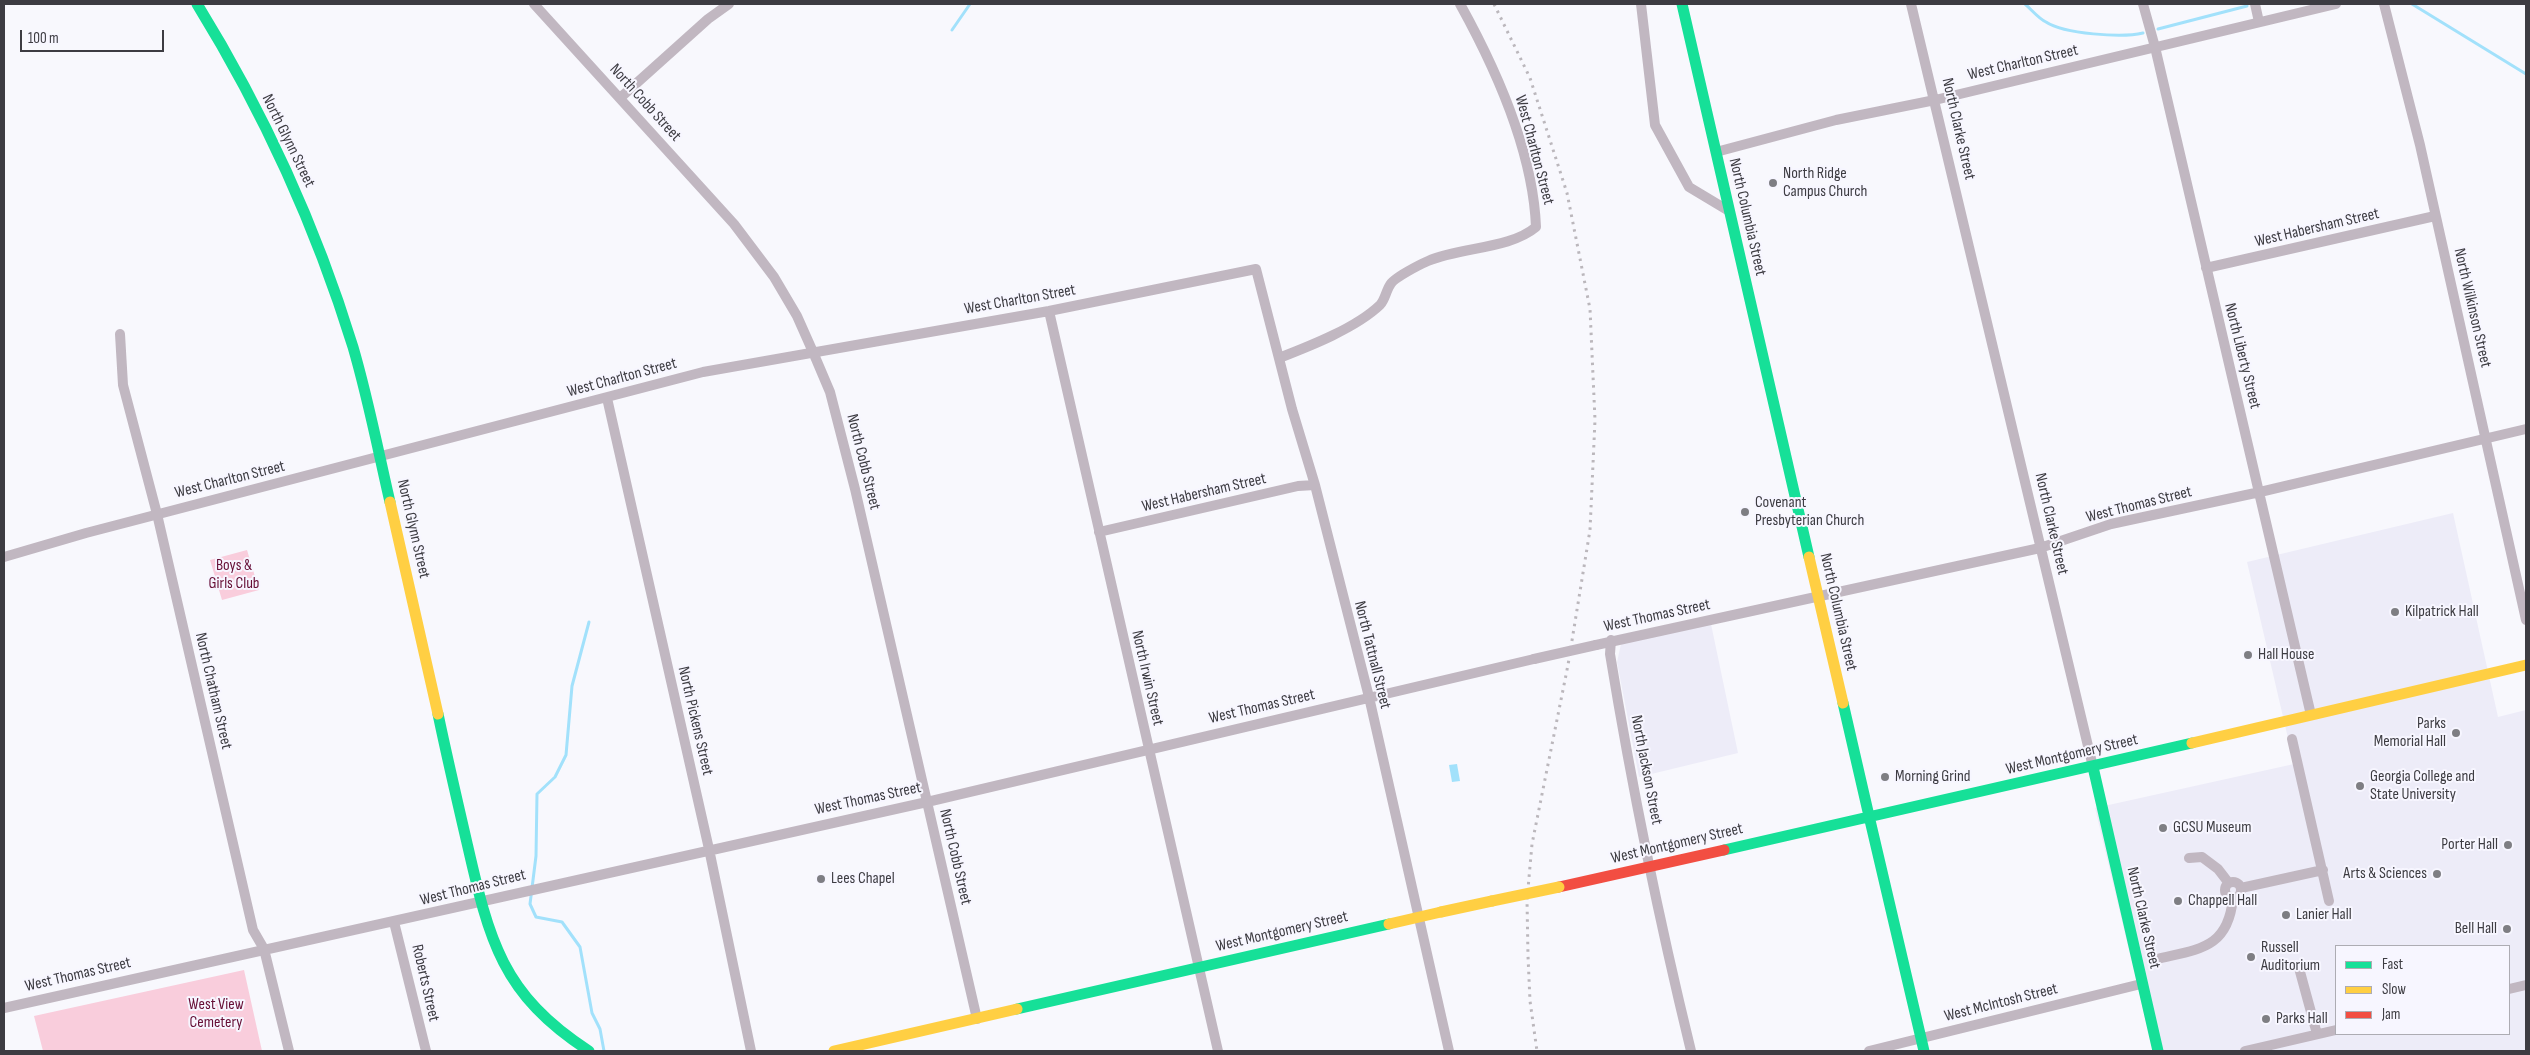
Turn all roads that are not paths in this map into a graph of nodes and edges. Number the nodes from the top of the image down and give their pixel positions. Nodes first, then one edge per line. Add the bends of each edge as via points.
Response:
1 (197, 4) edge
2 (534, 4) edge
3 (729, 4) edge
4 (1460, 4) edge
5 (1641, 4) edge
6 (1682, 4) edge
7 (1911, 4) edge
8 (2143, 4) edge
9 (2254, 4) edge
10 (2336, 4) edge
11 (2384, 4) edge
12 (2259, 22) junction
13 (2155, 47) junction
14 (620, 98) junction
15 (1935, 100) junction
16 (1716, 152) junction
17 (1729, 211) junction
18 (2435, 216) junction
19 (2206, 268) junction
20 (1256, 269) joint
21 (1049, 311) junction
22 (120, 334) dead end
23 (813, 352) junction
24 (1279, 358) junction
25 (607, 398) junction
26 (2526, 429) edge
27 (2486, 438) junction
28 (380, 458) junction
29 (1315, 485) junction
30 (2260, 492) junction
31 (157, 514) junction
32 (1099, 532) junction
33 (2040, 548) junction
34 (4, 557) edge
35 (1818, 595) junction
36 (2526, 620) edge
37 (1610, 640) junction
38 (2526, 666) edge
39 (1368, 697) junction
40 (2311, 715) junction
41 (2292, 739) dead end
42 (1148, 749) junction
43 (2092, 767) junction
44 (927, 802) junction
45 (1869, 816) junction
46 (708, 849) junction
47 (2189, 858) dead end
48 (1650, 867) junction
49 (2323, 870) junction
50 (2228, 882) junction
51 (2241, 888) junction
52 (2233, 898) junction
53 (480, 900) junction
54 (2329, 901) dead end
55 (394, 922) junction
56 (264, 949) junction
57 (2157, 959) dead end
58 (1198, 968) junction
59 (2299, 968) dead end
60 (2141, 984) junction
61 (2526, 985) edge
62 (2510, 989) edge
63 (4, 1008) edge
64 (977, 1019) junction
65 (2335, 1030) edge
66 (2316, 1034) junction
67 (1921, 1039) junction
68 (289, 1051) edge
69 (426, 1051) edge
70 (589, 1051) edge
71 (751, 1051) edge
72 (834, 1051) edge
73 (1218, 1051) edge
74 (1449, 1051) edge
75 (1691, 1051) edge
76 (1869, 1051) edge
77 (1924, 1051) edge
78 (2158, 1051) edge
79 (2244, 1051) edge

1 - 28 main road, North Glynn Street via 285,167 316,239 353,348
2 - 14 street, North Cobb Street
3 - 14 street
4 - 24 street, West Charlton Street via 1493,67 1515,123 1530,182 1536,227 1525,236 1427,261 1391,283 1382,304 1319,342
5 - 17 street via 1655,125 1689,186
6 - 16 main road, North Columbia Street
7 - 15 street, North Clarke Street
8 - 13 street, North Liberty Street
9 - 12 street
10 - 12 street, West Charlton Street
11 - 18 street, North Wilkinson Street
12 - 13 street, West Charlton Street
13 - 15 street, West Charlton Street
13 - 19 street, North Liberty Street
14 - 23 street, North Cobb Street via 734,224 774,277
15 - 16 street, West Charlton Street via 1836,120
15 - 33 street, North Clarke Street
16 - 17 main road, North Columbia Street
17 - 35 main road, North Columbia Street
18 - 19 street, West Habersham Street
18 - 27 street, North Wilkinson Street
19 - 30 street, North Liberty Street
20 - 21 street, West Charlton Street
20 - 24 street, North Tattnall Street
21 - 23 street, West Charlton Street
21 - 32 street, North Irwin Street
22 - 31 street, North Chatham Street via 123,384
23 - 25 street, West Charlton Street via 703,372
23 - 44 street, North Cobb Street via 833,402
24 - 29 street, North Tattnall Street
25 - 28 street, West Charlton Street
25 - 46 street, North Pickens Street
26 - 27 street, West Thomas Street
27 - 30 street, West Thomas Street
27 - 36 street, North Wilkinson Street
28 - 31 street, West Charlton Street
28 - 53 main road, North Glynn Street
29 - 32 street, West Habersham Street via 1298,486
29 - 39 street, North Tattnall Street
30 - 33 street, West Thomas Street via 2111,524
30 - 40 street, North Liberty Street
31 - 34 street, West Charlton Street
31 - 56 street, North Chatham Street via 253,930
32 - 42 street, North Irwin Street
33 - 35 street, West Thomas Street
33 - 43 street, North Clarke Street
35 - 37 street, West Thomas Street
35 - 45 main road, North Columbia Street
37 - 39 street, West Thomas Street, bridge
37 - 48 street, North Jackson Street via 1628,761
38 - 40 main road, West Montgomery Street
39 - 42 street, West Thomas Street
39 - 74 street, North Tattnall Street
40 - 43 main road, West Montgomery Street
41 - 49 street
42 - 44 street, West Thomas Street
42 - 58 street, North Irwin Street
43 - 45 main road, West Montgomery Street
43 - 60 main road, North Clarke Street
44 - 46 street, West Thomas Street
44 - 64 street, North Cobb Street
45 - 48 main road, West Montgomery Street
45 - 67 main road, North Columbia Street
46 - 53 street, West Thomas Street
46 - 71 street, North Pickens Street
47 - 50 street via 2202,857
48 - 58 main road, West Montgomery Street, bridge
48 - 75 street, North Jackson Street
49 - 51 street
49 - 54 street
50 - 51 street via 2236,882
50 - 52 street via 2224,891
51 - 52 street via 2239,895
52 - 57 street via 2227,922 2218,938 2207,946
53 - 55 street, West Thomas Street
53 - 70 main road, North Glynn Street via 491,941 516,985 556,1029
55 - 56 street, West Thomas Street
55 - 69 street, Roberts Street
56 - 63 street, West Thomas Street
56 - 68 street, North Chatham Street
58 - 64 main road, West Montgomery Street
58 - 73 street, North Irwin Street
59 - 66 street
60 - 67 street, West McIntosh Street
60 - 78 main road, North Clarke Street
61 - 62 street
64 - 72 main road, West Montgomery Street
65 - 66 street
66 - 79 street
67 - 76 street, West McIntosh Street
67 - 77 main road, North Columbia Street

